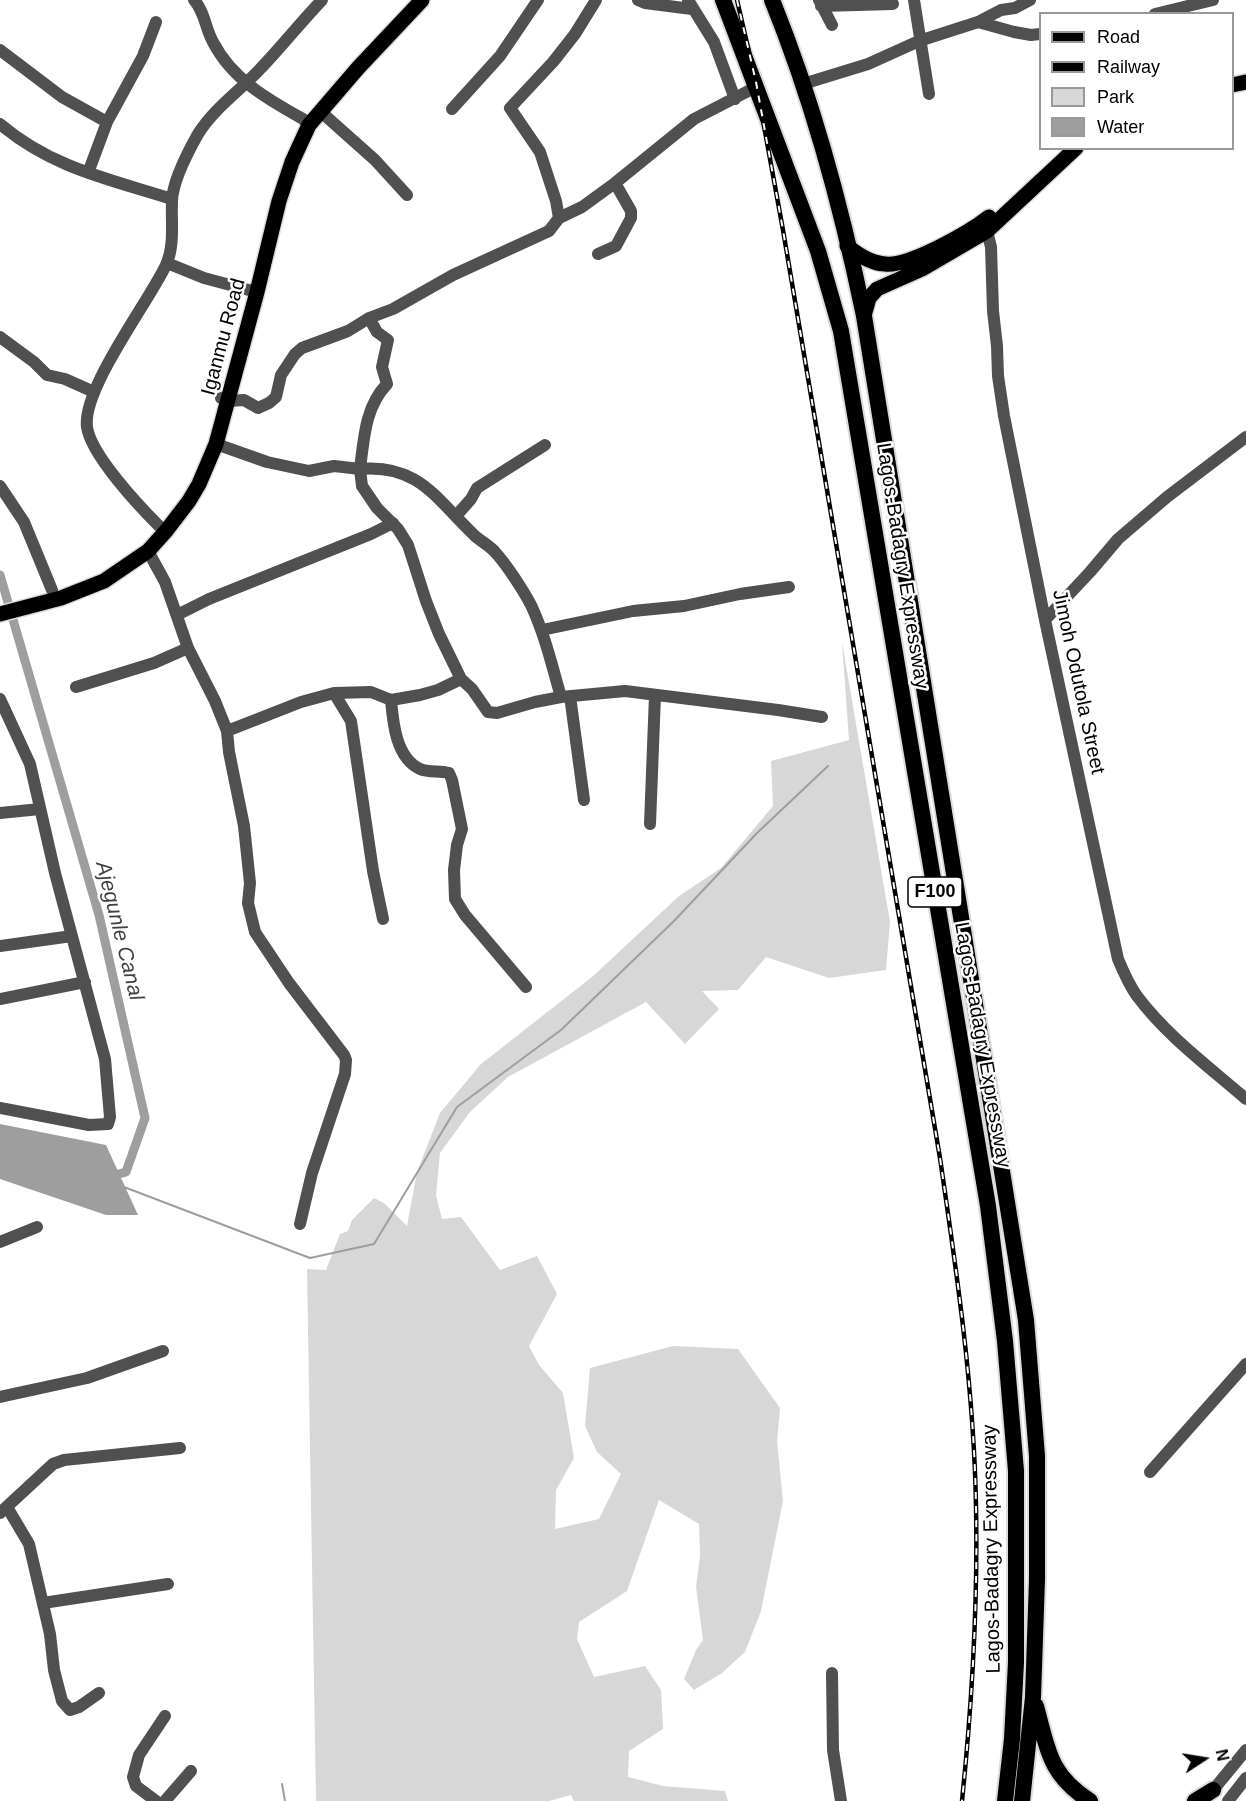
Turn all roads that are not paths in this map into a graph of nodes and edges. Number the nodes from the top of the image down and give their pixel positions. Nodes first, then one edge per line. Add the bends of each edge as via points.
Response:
1 (194, 0) edge
2 (322, 0) edge
3 (411, 0) edge
4 (422, 0) edge
5 (538, 0) edge
6 (596, 0) edge
7 (638, 0) edge
8 (772, 0) edge
9 (779, 0) edge
10 (914, 0) edge
11 (1030, 0) edge
12 (1213, 0) edge
13 (723, 2) edge
14 (820, 3) edge
15 (893, 4) dead end
16 (690, 5) edge
17 (1163, 12) edge
18 (156, 22) dead end
19 (978, 22) junction
20 (832, 25) dead end
21 (1039, 34) edge
22 (786, 36) junction
23 (919, 41) junction
24 (0, 50) edge
25 (246, 84) junction
26 (803, 84) junction
27 (756, 87) junction
28 (929, 94) dead end
29 (735, 99) junction
30 (452, 109) dead end
31 (320, 111) junction
32 (106, 122) junction
33 (306, 122) junction
34 (0, 124) edge
35 (1063, 150) edge
36 (1074, 150) edge
37 (88, 173) junction
38 (615, 183) junction
39 (407, 195) dead end
40 (172, 199) junction
41 (559, 218) junction
42 (984, 227) junction
43 (848, 246) junction
44 (598, 254) dead end
45 (167, 262) junction
46 (249, 290) junction
47 (864, 316) junction
48 (369, 318) junction
49 (0, 337) edge
50 (94, 392) junction
51 (225, 399) junction
52 (1246, 437) edge
53 (216, 444) junction
54 (545, 444) dead end
55 (360, 469) junction
56 (0, 486) edge
57 (456, 516) junction
58 (393, 523) junction
59 (159, 526) junction
60 (148, 551) junction
61 (789, 587) dead end
62 (46, 595) junction
63 (0, 607) edge
64 (0, 614) edge
65 (177, 615) junction
66 (1045, 620) junction
67 (542, 630) junction
68 (188, 648) junction
69 (460, 679) junction
70 (76, 687) dead end
71 (334, 693) junction
72 (655, 695) junction
73 (565, 697) junction
74 (0, 699) edge
75 (391, 700) junction
76 (822, 717) dead end
77 (227, 731) junction
78 (584, 800) dead end
79 (40, 809) junction
80 (0, 813) edge
81 (650, 824) dead end
82 (383, 919) dead end
83 (72, 936) junction
84 (0, 946) edge
85 (86, 982) junction
86 (526, 987) dead end
87 (0, 999) edge
88 (1246, 1099) edge
89 (0, 1108) edge
90 (300, 1224) dead end
91 (37, 1227) dead end
92 (0, 1242) edge
93 (164, 1351) dead end
94 (1246, 1364) edge
95 (0, 1397) edge
96 (180, 1448) dead end
97 (1150, 1472) dead end
98 (4, 1510) edge
99 (168, 1584) dead end
100 (43, 1603) junction
101 (832, 1673) dead end
102 (99, 1693) dead end
103 (1033, 1697) junction
104 (165, 1716) dead end
105 (1246, 1750) edge
106 (191, 1771) dead end
107 (1246, 1778) edge
108 (1209, 1796) edge
109 (156, 1801) edge
110 (165, 1801) edge
111 (841, 1801) edge
112 (1005, 1801) edge
113 (1022, 1801) edge
114 (1090, 1801) edge
115 (1195, 1801) edge
116 (1228, 1801) edge

1 - 25 street via 212,41
2 - 25 street
3 - 33 main road, Iganmu Road via 352,62
4 - 31 main road, Iganmu Road
5 - 30 street via 500,56
6 - 41 street via 553,62 510,108 540,152
7 - 16 street
8 - 22 highway, Lagos-Badagry Expressway / F100
9 - 22 main road, Lagos-Badagry Expressway
10 - 23 street
11 - 19 street
12 - 17 street
13 - 27 highway, Lagos-Badagry Expressway / F100
14 - 15 street
14 - 20 street
16 - 29 street via 714,42
18 - 32 street via 143,56
19 - 21 street
19 - 23 street
22 - 26 highway, Lagos-Badagry Expressway / F100
23 - 26 street via 868,64
23 - 28 street
24 - 32 street via 62,97
25 - 33 street
25 - 40 street via 199,133
26 - 43 highway, Lagos-Badagry Expressway / F100
27 - 29 street
27 - 112 highway, Lagos-Badagry Expressway / F100 via 818,251 841,331 988,1206 1016,1471 1016,1662
29 - 38 street via 694,119
31 - 33 main road, Iganmu Road
31 - 39 street
32 - 37 street
33 - 46 main road, Iganmu Road via 284,159 270,198
33 - 51 main road, Iganmu Road via 279,201 258,292
34 - 37 street via 56,160
35 - 42 main road
36 - 42 main road
37 - 40 street
38 - 41 street
38 - 44 street via 631,210 631,218 616,246
40 - 45 street
41 - 48 street via 549,231
42 - 43 main road via 896,265 875,262
42 - 47 main road via 922,268 877,289 869,298
42 - 66 street, Jimoh Odutola Street via 991,247 1004,416
43 - 47 highway, Lagos-Badagry Expressway / F100
45 - 46 street via 204,278
45 - 50 street
46 - 51 main road, Iganmu Road
47 - 103 highway, Lagos-Badagry Expressway / F100 via 1026,1320 1037,1456
48 - 51 street via 348,331 302,348 281,375 276,397 269,403 258,408 244,400
48 - 55 street via 376,332 388,340 382,367 387,384 375,396 368,416
49 - 50 street via 47,375
50 - 59 street via 87,426 96,449 123,488
51 - 53 main road, Iganmu Road
51 - 59 main road, Iganmu Road via 192,480
52 - 66 street via 1118,539
53 - 55 street via 267,462 309,471 334,466
53 - 60 main road, Iganmu Road via 200,484
54 - 57 street via 477,488
55 - 57 street via 381,467 405,475 436,495
55 - 58 street via 362,486
56 - 62 street via 24,522
57 - 67 street via 505,564 530,602
58 - 65 street
58 - 69 street via 408,545 426,602
59 - 62 main road, Iganmu Road via 142,544 100,573
60 - 62 main road, Iganmu Road via 104,581 61,598
60 - 65 street
61 - 67 street via 633,611
62 - 63 main road, Iganmu Road
62 - 64 main road, Iganmu Road
65 - 68 street
66 - 88 street, Jimoh Odutola Street via 1118,959 1137,995 1164,1028
67 - 73 street
68 - 70 street
68 - 77 street
69 - 73 street via 488,712
69 - 75 street via 438,690
71 - 75 street via 371,692
71 - 77 street
71 - 82 street via 351,721
72 - 73 street via 625,691
72 - 76 street
72 - 81 street
73 - 78 street
74 - 79 street via 30,764
75 - 86 street via 394,727 407,759 420,769 449,773 452,780 462,829 454,870 455,899
77 - 90 street via 244,826 250,883 248,903 255,932 346,1060
79 - 80 street
79 - 83 street
83 - 84 street
83 - 85 street
85 - 87 street
85 - 89 street via 105,1059 108,1124 89,1125
91 - 92 street
93 - 95 street via 87,1378
94 - 97 street
96 - 98 street via 64,1460 53,1464
98 - 100 street via 29,1544
99 - 100 street
100 - 102 street via 62,1701 70,1710
101 - 111 street via 833,1750
103 - 113 highway, Lagos-Badagry Expressway / F100
103 - 114 highway via 1049,1755 1060,1776
104 - 109 street via 139,1755 133,1777 136,1786
105 - 108 street
106 - 110 street
107 - 116 street
108 - 115 highway

